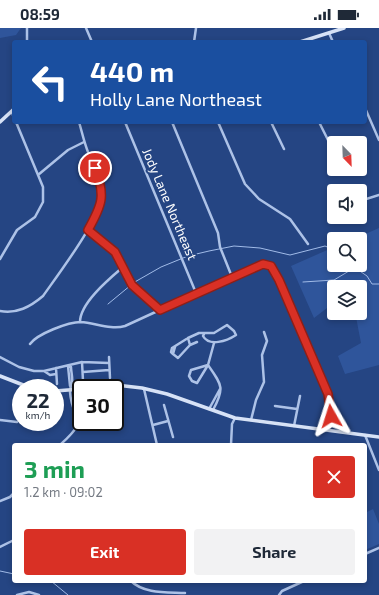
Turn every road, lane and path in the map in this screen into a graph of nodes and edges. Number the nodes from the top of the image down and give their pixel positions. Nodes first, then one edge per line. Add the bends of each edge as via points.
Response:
1 (27, 28) edge
2 (86, 28) edge
3 (196, 28) edge
4 (344, 28) edge
5 (329, 33) junction
6 (27, 40) edge
7 (91, 40) edge
8 (194, 40) edge
9 (306, 40) edge
10 (333, 40) edge
11 (12, 111) edge
12 (367, 113) edge
13 (0, 122) edge
14 (17, 124) edge
15 (80, 124) edge
16 (125, 124) edge
17 (173, 124) edge
18 (219, 124) edge
19 (272, 124) edge
20 (320, 124) edge
21 (327, 138) edge
22 (379, 140) edge
23 (84, 142) junction
24 (284, 149) dead end
25 (38, 175) junction
26 (379, 195) edge
27 (367, 199) edge
28 (88, 230) junction
29 (308, 244) dead end
30 (0, 259) edge
31 (123, 267) junction
32 (232, 277) junction
33 (196, 294) junction
34 (160, 310) junction
35 (0, 311) edge
36 (80, 322) junction
37 (264, 332) dead end
38 (204, 334) junction
39 (188, 338) junction
40 (197, 342) dead end
41 (214, 342) junction
42 (30, 344) dead end
43 (190, 345) junction
44 (0, 357) edge
45 (109, 357) dead end
46 (82, 362) junction
47 (109, 363) junction
48 (208, 365) junction
49 (68, 366) junction
50 (56, 368) junction
51 (109, 370) junction
52 (44, 371) junction
53 (83, 372) junction
54 (56, 374) junction
55 (0, 376) edge
56 (110, 378) dead end
57 (56, 379) edge
58 (83, 379) edge
59 (12, 381) edge
60 (124, 386) edge
61 (70, 388) junction
62 (144, 388) junction
63 (64, 389) edge
64 (220, 389) junction
65 (300, 396) dead end
66 (164, 405) dead end
67 (275, 406) dead end
68 (297, 408) junction
69 (208, 409) junction
70 (213, 411) junction
71 (235, 418) junction
72 (0, 420) edge
73 (12, 421) edge
74 (168, 421) junction
75 (251, 421) junction
76 (153, 425) junction
77 (294, 426) junction
78 (329, 430) junction
79 (365, 435) junction
80 (173, 437) dead end
81 (379, 437) edge
82 (62, 443) edge
83 (157, 443) edge
84 (231, 443) edge
85 (379, 470) edge
86 (12, 495) edge
87 (0, 501) edge
88 (12, 541) edge
89 (0, 547) edge
90 (379, 548) edge
91 (367, 553) edge
92 (133, 583) edge
93 (300, 583) edge
94 (296, 585) joint
95 (185, 593) dead end
96 (18, 595) edge
97 (39, 595) edge
98 (279, 595) edge

1 - 6 street
2 - 7 street
3 - 8 street
4 - 5 main road
5 - 9 main road
5 - 10 street
11 - 13 main road
12 - 22 street
14 - 25 street
15 - 23 street
16 - 33 street, Jody Lane Northeast
17 - 32 street via 218,233 220,247
18 - 29 street via 246,184 259,199 290,219
19 - 24 street
20 - 21 street
23 - 25 street via 68,150
23 - 28 street via 103,194 101,206
25 - 30 street via 44,194 41,209 35,217 17,230
26 - 27 street
28 - 31 street via 115,252
28 - 35 street via 43,296 20,310
31 - 34 street via 136,290
31 - 36 street via 97,291 84,310
32 - 33 street
32 - 78 street via 263,264 268,264 272,268 328,394
33 - 34 street
34 - 36 street via 121,328
36 - 42 street via 40,334
37 - 75 street via 267,341 262,355 264,382
38 - 39 street
38 - 41 street via 205,339
38 - 41 street via 220,330 227,325 236,335
39 - 43 street
39 - 43 street via 172,348 171,352 178,358
40 - 43 street
41 - 48 street
44 - 52 street via 19,367
45 - 47 street
46 - 47 street
46 - 49 street
46 - 53 street
47 - 51 street
48 - 48 street via 191,370 189,376 192,381 199,381
48 - 64 street via 218,379
49 - 50 street
49 - 61 street via 71,367
50 - 52 street
50 - 54 street
51 - 53 street
51 - 56 street
52 - 54 street
53 - 58 street
54 - 57 street
55 - 59 main road
60 - 62 main road
61 - 63 main road
61 - 82 street via 79,422 72,435
62 - 69 main road
62 - 76 street
64 - 69 street
64 - 70 street via 221,394
65 - 68 street
66 - 74 street
67 - 68 street
68 - 77 street
69 - 70 main road
70 - 71 main road
71 - 75 main road
71 - 84 street via 232,424
72 - 73 street
74 - 76 street
74 - 80 street
75 - 77 main road
76 - 83 street
77 - 78 main road
78 - 79 main road
79 - 81 main road
79 - 85 street
86 - 87 street
88 - 89 street
90 - 91 street
92 - 95 street via 151,591
93 - 94 street
94 - 98 street
96 - 97 street via 30,592

